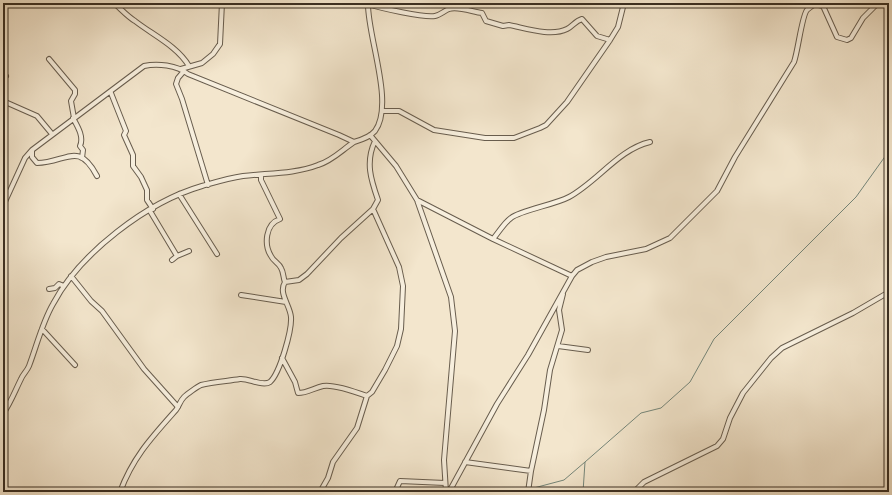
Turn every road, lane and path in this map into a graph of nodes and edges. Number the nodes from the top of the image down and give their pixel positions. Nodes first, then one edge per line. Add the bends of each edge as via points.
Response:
1 (114, 3) edge
2 (222, 3) edge
3 (624, 3) edge
4 (878, 3) edge
5 (368, 4) edge
6 (610, 40) junction
7 (49, 59) dead end
8 (189, 66) junction
9 (182, 70) junction
10 (3, 72) edge
11 (3, 77) edge
12 (3, 84) edge
13 (3, 89) edge
14 (111, 93) junction
15 (3, 101) edge
16 (382, 111) junction
17 (74, 118) junction
18 (52, 134) junction
19 (370, 135) junction
20 (354, 142) junction
21 (375, 142) junction
22 (650, 142) dead end
23 (32, 150) junction
24 (82, 158) junction
25 (262, 175) junction
26 (97, 176) dead end
27 (208, 185) junction
28 (179, 194) junction
29 (417, 200) junction
30 (3, 206) edge
31 (373, 209) junction
32 (151, 210) junction
33 (493, 239) junction
34 (189, 251) dead end
35 (218, 254) dead end
36 (177, 256) junction
37 (172, 260) dead end
38 (71, 276) junction
39 (571, 278) junction
40 (285, 282) junction
41 (64, 286) junction
42 (49, 289) dead end
43 (889, 292) edge
44 (241, 295) dead end
45 (286, 302) junction
46 (42, 329) junction
47 (558, 346) junction
48 (588, 350) dead end
49 (282, 358) junction
50 (75, 365) dead end
51 (367, 396) junction
52 (178, 407) junction
53 (3, 414) edge
54 (465, 462) junction
55 (530, 471) junction
56 (445, 483) junction
57 (120, 492) edge
58 (320, 492) edge
59 (395, 492) edge
60 (447, 492) edge
61 (528, 492) edge
62 (634, 492) edge

1 - 8 street via 134,21 168,44
2 - 8 street via 220,44 202,63
3 - 6 street via 618,27
4 - 39 street via 847,40 837,37 823,6 815,4 807,10 794,62 717,191 670,238 646,249 606,257 588,264 577,270
5 - 6 street via 425,16 435,16 450,9 464,10 482,14 486,20 503,26 509,24 552,32 568,29 582,18 597,36
5 - 16 street via 368,21 380,72
6 - 16 street via 557,114 546,125 514,138 485,138 444,132 424,126 399,111
7 - 17 street via 75,90 71,101
8 - 9 street
9 - 14 street via 144,66
9 - 20 street
9 - 27 street via 176,84
10 - 11 street via 6,76
12 - 13 street
14 - 17 street
14 - 32 street via 126,131 124,134 133,155 133,166 147,190
15 - 18 street via 37,116
16 - 19 street via 379,124
17 - 18 street
17 - 24 street via 81,134
18 - 23 street
19 - 20 street
19 - 21 street
20 - 25 street via 338,155 317,166
21 - 29 street via 396,166
21 - 31 street via 371,149 369,175 378,200
22 - 33 street via 629,150 571,196 512,217
23 - 24 street via 32,157 37,162 57,160 69,155
23 - 30 street
24 - 26 street
25 - 27 street via 228,179
25 - 40 street via 261,180 280,219 271,227 266,242 271,257 281,266
27 - 28 street
28 - 32 street
28 - 35 street
29 - 33 street
29 - 56 street via 451,297 455,331 444,460
31 - 40 street via 341,238 308,274 299,280
31 - 51 street via 399,267 403,286 403,316 397,346 372,392
32 - 36 street
32 - 38 street via 116,232
33 - 39 street
34 - 36 street
36 - 37 street
38 - 41 street
38 - 52 street via 102,311 144,369
39 - 47 street via 559,310 562,330
39 - 54 street via 540,336 497,404
40 - 45 street via 282,289
41 - 42 street via 59,284
41 - 46 street via 52,304
43 - 62 street via 862,309 782,348 762,368 743,393 723,439 717,446 644,482
44 - 45 street
45 - 49 street via 291,323 289,339
46 - 50 street
46 - 53 street via 29,366
47 - 48 street
47 - 55 street via 550,370
49 - 51 street via 298,393 323,386 343,388
49 - 52 street via 269,383 242,379 200,386 184,397
51 - 58 street via 357,428 333,462
52 - 57 street via 147,441
54 - 55 street
54 - 60 street
55 - 61 street
56 - 59 street via 400,481
56 - 60 street

